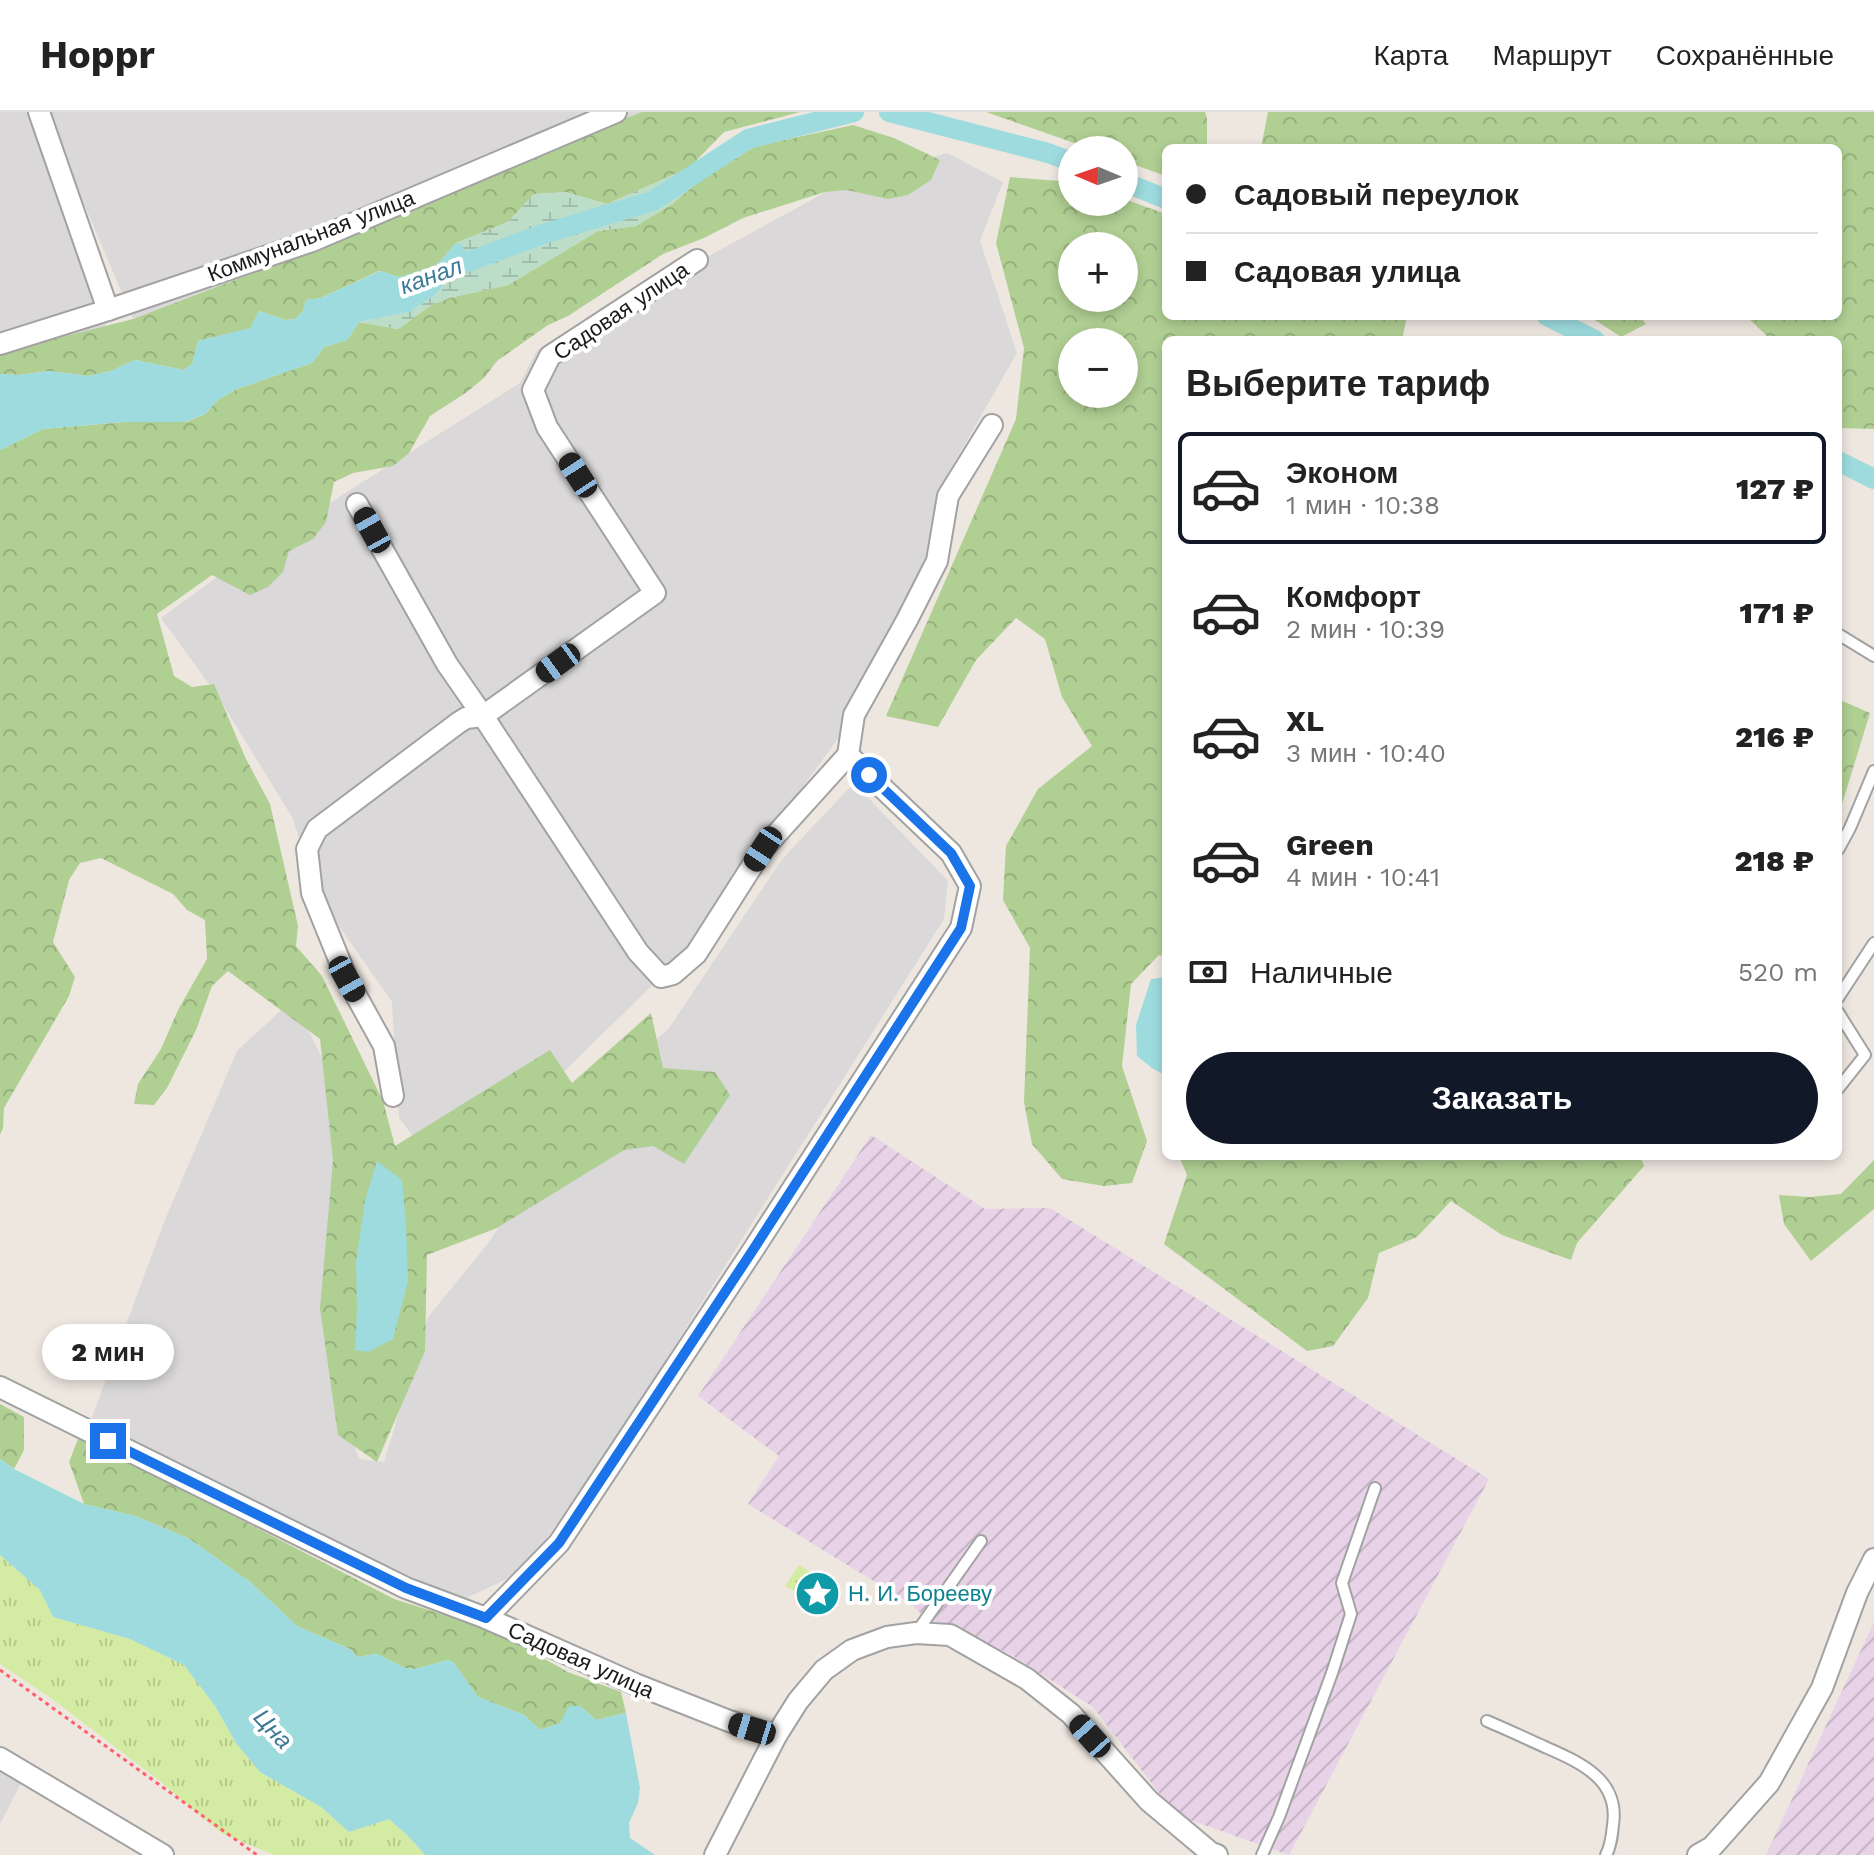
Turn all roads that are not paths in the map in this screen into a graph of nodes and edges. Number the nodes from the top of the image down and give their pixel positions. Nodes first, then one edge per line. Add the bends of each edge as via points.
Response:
1 (39, 112) edge
2 (616, 112) edge
3 (697, 260) dead end
4 (108, 310) junction
5 (0, 344) edge
6 (992, 425) dead end
7 (357, 504) dead end
8 (1842, 636) edge
9 (1874, 656) edge
10 (483, 716) junction
11 (848, 755) junction
12 (1874, 771) edge
13 (1842, 843) edge
14 (1874, 943) edge
15 (1842, 992) edge
16 (1842, 1018) edge
17 (1842, 1084) edge
18 (393, 1096) dead end
19 (0, 1387) edge
20 (1375, 1488) dead end
21 (981, 1541) dead end
22 (1874, 1559) edge
23 (486, 1618) junction
24 (916, 1633) junction
25 (1487, 1721) dead end
26 (776, 1736) junction
27 (0, 1758) edge
28 (163, 1855) edge
29 (715, 1855) edge
30 (1217, 1855) edge
31 (1262, 1855) edge
32 (1606, 1855) edge
33 (1698, 1855) edge

1 - 4 street
2 - 4 street, Коммунальная улица via 312,241
3 - 10 street, Садовая улица via 550,356 533,390 547,427 655,593
4 - 5 street, Коммунальная улица
6 - 11 street via 948,496 937,561 854,715
7 - 10 street via 447,664
8 - 9 lane
10 - 11 street via 638,952 661,977 673,974 696,954 763,849
10 - 18 street, Садовая улица via 458,723 340,811 317,829 307,849 312,893 347,979 384,1046
11 - 23 street via 951,853 970,886 961,928 559,1543
12 - 13 lane
14 - 15 lane
16 - 17 lane via 1865,1055
19 - 23 street, Садовая улица via 406,1588
20 - 31 lane via 1342,1583 1351,1614
21 - 24 lane
22 - 33 street via 1822,1688 1769,1783 1712,1847
23 - 26 street, Садовая улица via 635,1684
24 - 26 street via 852,1650 824,1670
24 - 30 street via 950,1635 1027,1679 1071,1714 1149,1801
25 - 32 lane via 1579,1762 1602,1780 1612,1796 1614,1817
26 - 29 street
27 - 28 street

